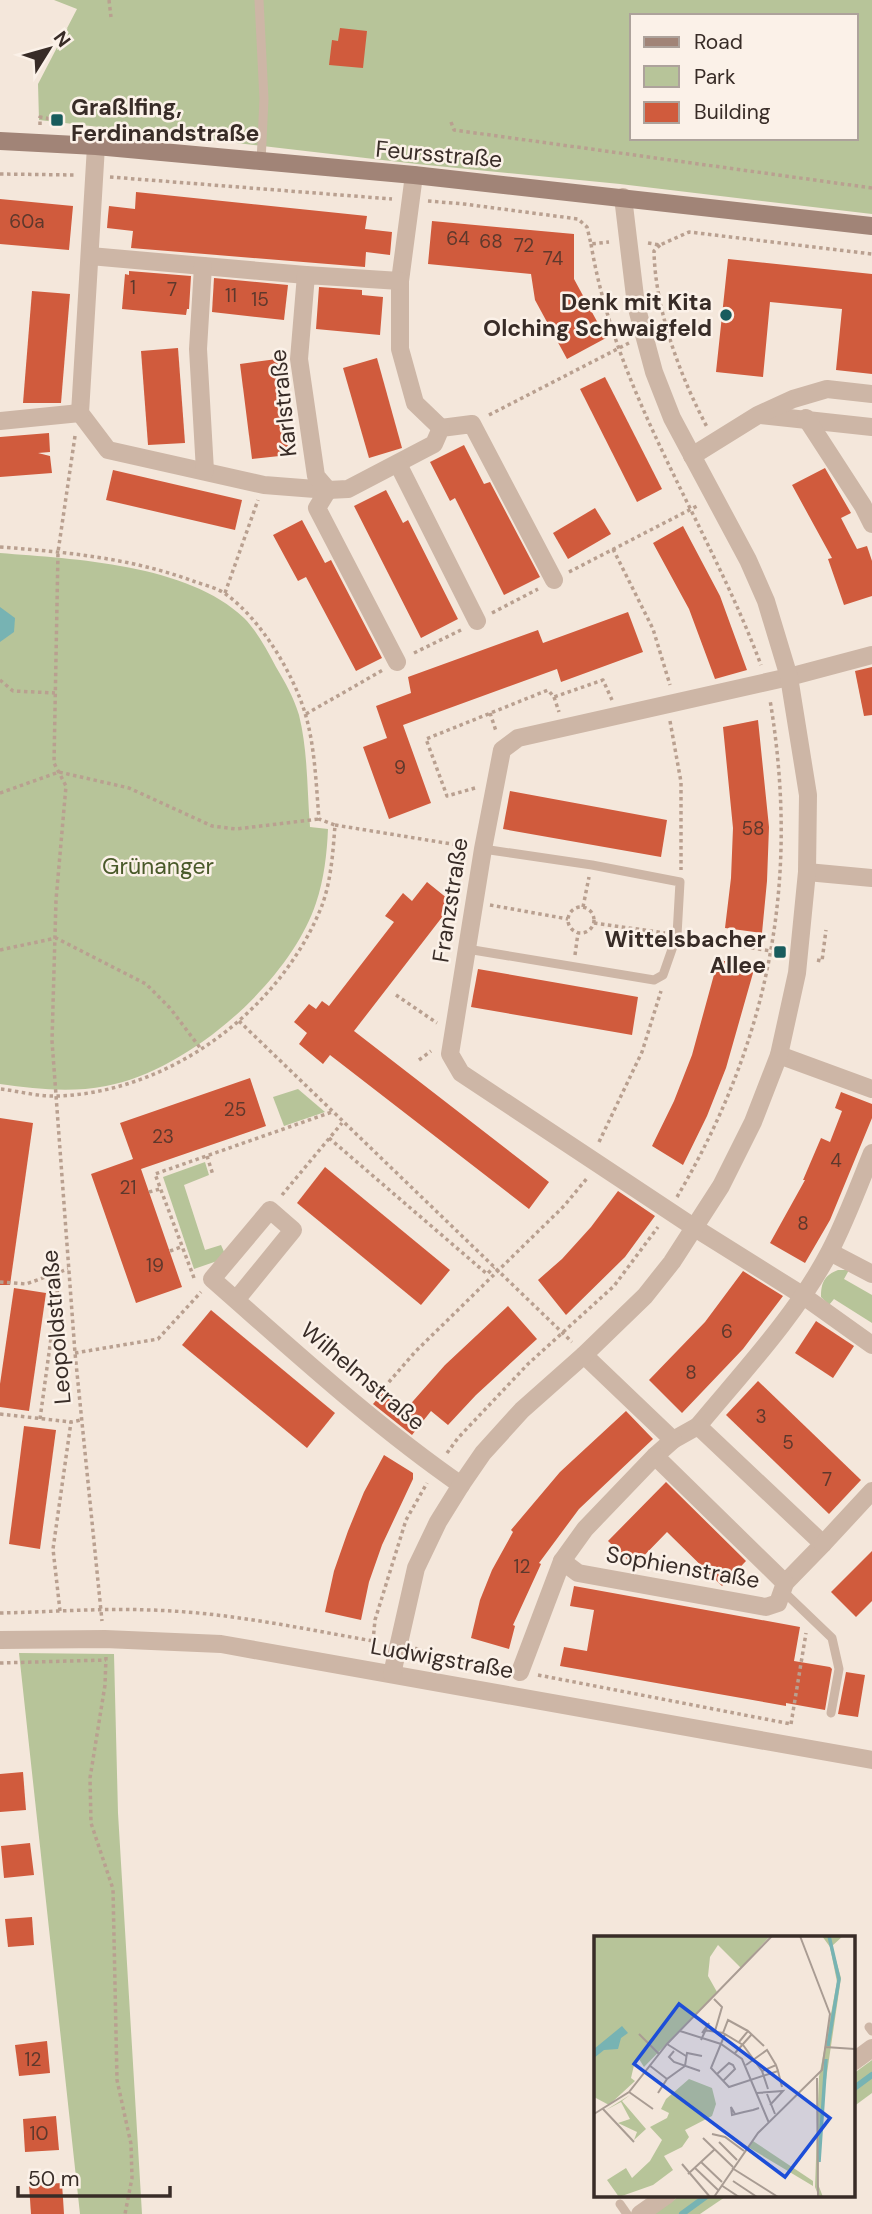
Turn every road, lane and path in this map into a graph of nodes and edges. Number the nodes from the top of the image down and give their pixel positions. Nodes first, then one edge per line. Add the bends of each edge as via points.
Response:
1 (109, 0) edge
2 (259, 0) edge
3 (111, 17) dead end
4 (450, 122) dead end
5 (0, 141) edge
6 (96, 146) junction
7 (261, 162) junction
8 (0, 174) edge
9 (414, 175) junction
10 (94, 176) junction
11 (872, 188) edge
12 (623, 197) junction
13 (412, 200) junction
14 (872, 226) edge
15 (627, 240) junction
16 (590, 244) junction
17 (660, 245) junction
18 (872, 254) edge
19 (90, 256) junction
20 (204, 266) junction
21 (306, 275) junction
22 (400, 281) junction
23 (617, 348) junction
24 (872, 394) edge
25 (80, 413) junction
26 (758, 415) junction
27 (806, 418) junction
28 (0, 421) edge
29 (472, 424) junction
30 (872, 427) edge
31 (441, 428) junction
32 (715, 442) junction
33 (692, 456) junction
34 (398, 464) junction
35 (205, 471) junction
36 (264, 485) junction
37 (328, 490) junction
38 (713, 497) junction
39 (691, 509) junction
40 (872, 524) edge
41 (0, 547) edge
42 (613, 549) junction
43 (58, 551) junction
44 (554, 580) junction
45 (225, 593) junction
46 (477, 621) junction
47 (872, 655) edge
48 (397, 662) junction
49 (789, 677) junction
50 (0, 680) edge
51 (767, 681) junction
52 (55, 693) junction
53 (670, 702) junction
54 (306, 714) junction
55 (59, 772) junction
56 (0, 793) edge
57 (319, 819) junction
58 (335, 825) junction
59 (483, 849) junction
60 (592, 865) junction
61 (807, 872) junction
62 (872, 878) edge
63 (680, 882) junction
64 (475, 902) junction
65 (583, 907) junction
66 (568, 919) junction
67 (56, 938) junction
68 (467, 949) junction
69 (0, 950) edge
70 (663, 975) junction
71 (396, 995) dead end
72 (239, 1021) junction
73 (453, 1034) junction
74 (201, 1049) junction
75 (779, 1055) junction
76 (0, 1089) edge
77 (872, 1089) edge
78 (57, 1096) junction
79 (332, 1112) junction
80 (342, 1122) junction
81 (239, 1135) dead end
82 (329, 1138) junction
83 (242, 1144) junction
84 (872, 1153) edge
85 (207, 1156) junction
86 (176, 1157) dead end
87 (593, 1159) junction
88 (179, 1166) junction
89 (213, 1175) dead end
90 (160, 1189) junction
91 (149, 1192) dead end
92 (270, 1210) junction
93 (669, 1210) junction
94 (695, 1228) junction
95 (182, 1247) junction
96 (170, 1251) dead end
97 (830, 1252) junction
98 (494, 1267) junction
99 (68, 1269) junction
100 (60, 1272) junction
101 (499, 1272) junction
102 (872, 1274) edge
103 (212, 1279) junction
104 (0, 1282) edge
105 (199, 1294) junction
106 (802, 1295) junction
107 (236, 1300) junction
108 (563, 1333) junction
109 (872, 1345) edge
110 (75, 1353) junction
111 (584, 1355) junction
112 (364, 1410) junction
113 (0, 1414) edge
114 (40, 1419) junction
115 (81, 1420) junction
116 (71, 1422) junction
117 (698, 1426) junction
118 (673, 1440) junction
119 (655, 1456) junction
120 (436, 1468) junction
121 (461, 1485) junction
122 (872, 1491) edge
123 (823, 1544) junction
124 (562, 1561) junction
125 (785, 1588) junction
126 (100, 1611) junction
127 (60, 1612) junction
128 (0, 1613) edge
129 (809, 1616) junction
130 (0, 1640) edge
131 (400, 1642) junction
132 (0, 1663) edge
133 (520, 1672) junction
134 (391, 1674) junction
135 (831, 1713) dead end
136 (872, 1760) edge
137 (872, 2048) edge
138 (854, 2061) edge
139 (666, 2196) edge
140 (620, 2204) dead end
141 (125, 2214) edge
142 (627, 2214) edge
143 (640, 2214) edge

1 - 3 path
2 - 7 lane via 264,99
4 - 11 path via 454,130
5 - 6 street, Feursstraße
6 - 7 street, Feursstraße
6 - 10 street
7 - 9 street, Feursstraße
8 - 10 path
9 - 12 street, Feursstraße
9 - 13 street
10 - 13 path
10 - 19 street
12 - 14 street, Feursstraße
12 - 15 street
13 - 16 path via 578,219 587,228
13 - 22 street
15 - 16 path
15 - 17 path
15 - 33 street via 636,305 654,372
16 - 23 path
17 - 18 path via 690,232
17 - 32 path via 654,251 654,268 672,344
19 - 20 street
19 - 25 street
20 - 21 street
20 - 35 street via 198,349
21 - 22 street
21 - 37 street, Karlstraße via 299,359 316,476
22 - 31 street via 400,349 412,393 415,403
23 - 29 path
23 - 39 path
24 - 26 street via 827,389
25 - 28 street
25 - 35 street via 108,450
25 - 43 path, Leopoldstraße
26 - 27 street
26 - 32 street
27 - 30 street
27 - 40 street
29 - 31 street
29 - 44 street
31 - 34 street via 434,444
32 - 33 street
33 - 38 street
34 - 37 street via 348,489
34 - 46 street
35 - 36 street
36 - 37 street
36 - 45 path
37 - 48 street via 317,508
38 - 39 path
38 - 49 street via 766,601
39 - 42 path
39 - 51 path via 744,619
41 - 43 path
42 - 44 path
42 - 53 path via 653,629
43 - 45 path via 161,570
43 - 52 path, Leopoldstraße
44 - 46 path
45 - 54 path via 249,614 274,648
46 - 48 path
47 - 49 street, Franzstraße
48 - 54 path
49 - 51 street, Franzstraße
49 - 61 street via 808,794
50 - 52 path via 13,691
51 - 53 street, Franzstraße
51 - 93 path via 783,830 780,897 771,951 737,1076 705,1149
52 - 55 path, Leopoldstraße via 54,762
53 - 59 street, Franzstraße via 518,738 502,750
53 - 63 path via 681,782
54 - 57 path
55 - 56 path
55 - 57 path via 129,788 212,826 236,829
55 - 67 path, Leopoldstraße via 66,786
57 - 58 path
58 - 59 path
58 - 72 path via 322,906 286,970
59 - 60 lane
59 - 64 street, Franzstraße
60 - 63 lane
60 - 65 path
61 - 62 street
61 - 75 street via 797,973
63 - 70 lane via 677,935
64 - 66 path
64 - 68 street, Franzstraße
65 - 66 path via 572,910
65 - 66 path via 594,916 587,932 574,931
67 - 69 path
67 - 74 path via 146,984
67 - 78 path, Leopoldstraße via 52,1041
68 - 70 lane via 654,980
68 - 73 street, Franzstraße
70 - 87 path via 642,1052
71 - 73 path
72 - 74 path
72 - 79 path
73 - 87 street, Franzstraße via 450,1054 461,1073
74 - 78 path via 165,1070 110,1089
75 - 77 street
75 - 94 street via 753,1122
76 - 78 path
78 - 99 path, Leopoldstraße
79 - 80 path
79 - 83 path
80 - 82 path
80 - 98 path
81 - 83 path
82 - 92 path
82 - 98 path via 487,1274
83 - 85 path
84 - 97 street
85 - 88 path
85 - 89 path
86 - 88 path
87 - 93 street, Franzstraße
87 - 101 path via 585,1181
88 - 90 path via 155,1174
90 - 91 path
90 - 95 path
92 - 103 street
92 - 107 street via 293,1230
93 - 94 street, Franzstraße
93 - 108 path via 614,1286
94 - 106 street, Franzstraße
94 - 111 street via 645,1296
95 - 96 path
95 - 105 path
97 - 102 street
97 - 106 street
98 - 101 path
99 - 100 path
99 - 110 path, Leopoldstraße
100 - 104 path via 26,1284
100 - 114 path
101 - 108 path
101 - 112 path via 415,1352
103 - 105 path
103 - 107 street, Wilhelmstraße
105 - 110 path via 158,1339
106 - 109 street, Franzstraße
106 - 117 street
107 - 112 street, Wilhelmstraße
108 - 120 path via 458,1438
110 - 115 path, Leopoldstraße
111 - 118 street
111 - 121 street via 522,1410
112 - 120 street, Wilhelmstraße
113 - 114 path
114 - 116 path
115 - 116 path
115 - 126 path, Leopoldstraße
116 - 127 path via 53,1549
117 - 118 street, Sophienstraße
117 - 123 street
118 - 119 street, Sophienstraße
119 - 124 street, Sophienstraße via 585,1529
119 - 125 street, Sophienstraße
120 - 121 street, Wilhelmstraße
120 - 126 path via 406,1520 375,1620 373,1641 237,1617
121 - 131 street via 416,1568
122 - 123 street, Sophienstraße
123 - 125 street, Sophienstraße
124 - 125 street, Sophienstraße via 578,1573 766,1607 778,1603
124 - 133 street, Sophienstraße
125 - 129 lane
126 - 127 path
127 - 128 path
129 - 133 path via 791,1724
129 - 135 lane via 832,1638 838,1659
130 - 134 street, Ludwigstraße via 221,1644
131 - 133 path via 435,1657
131 - 134 street
132 - 141 path via 106,1660 89,1778 91,1823 113,1889 117,2080 131,2144 132,2178
134 - 136 street, Ludwigstraße
137 - 138 street
139 - 143 street
140 - 142 lane

